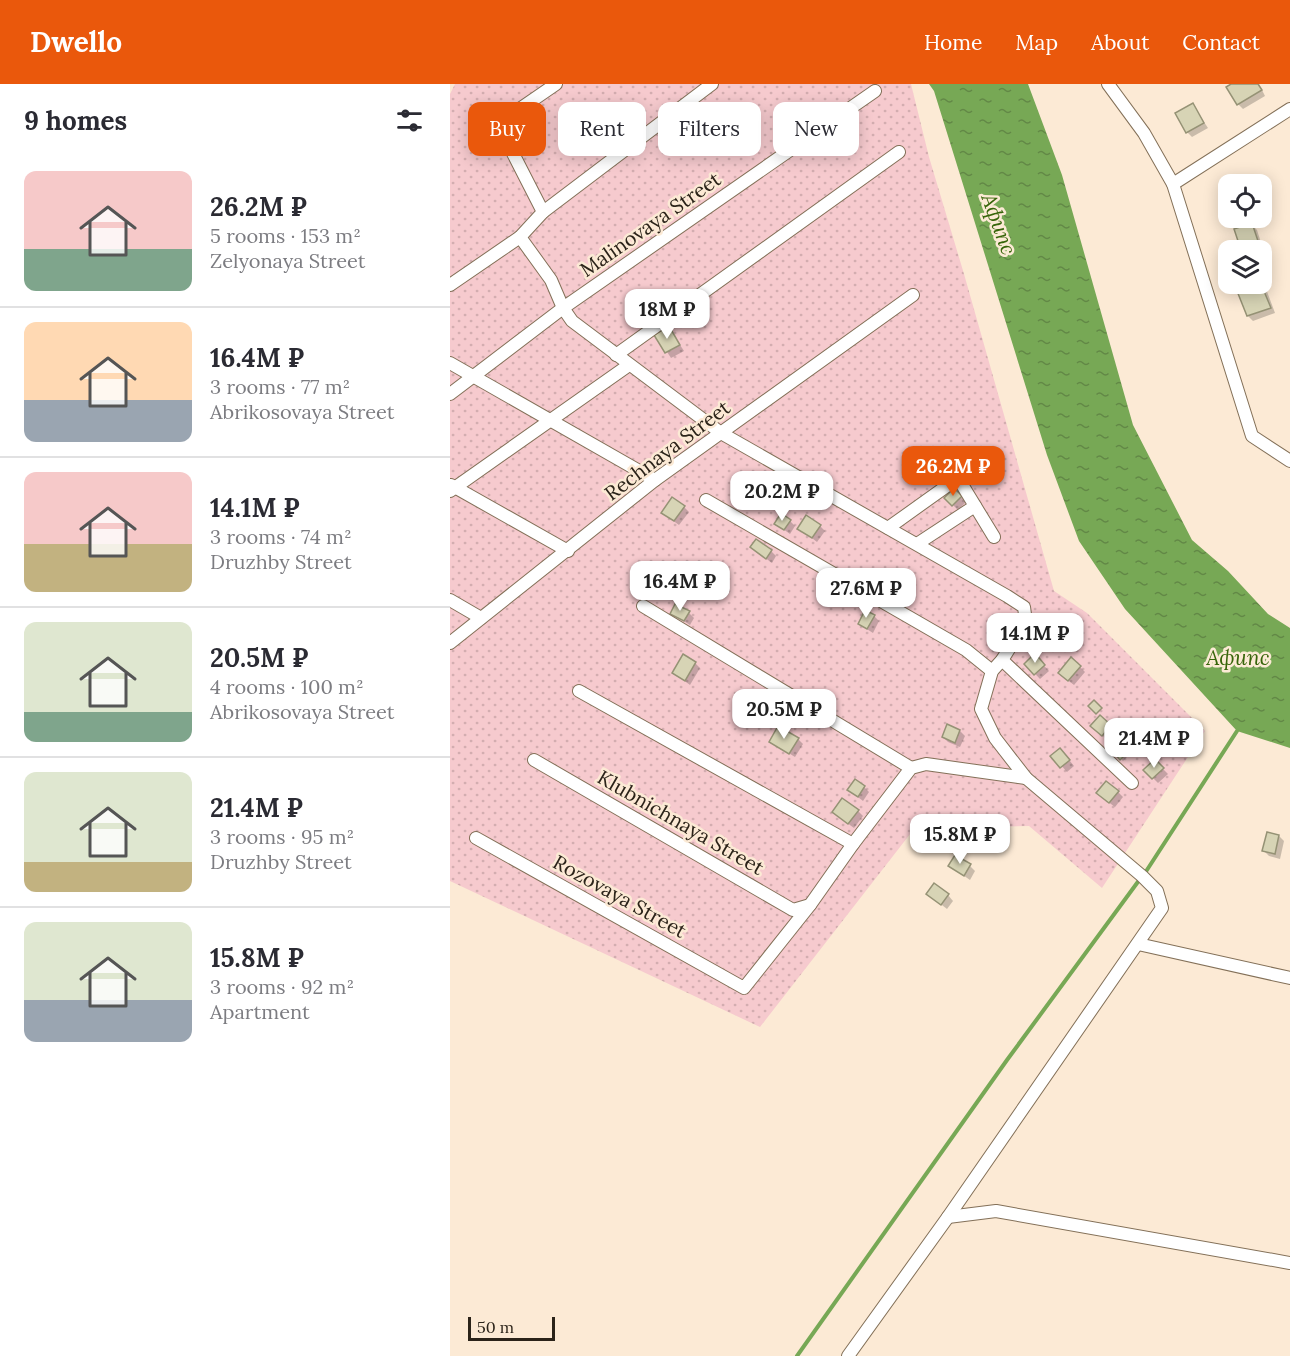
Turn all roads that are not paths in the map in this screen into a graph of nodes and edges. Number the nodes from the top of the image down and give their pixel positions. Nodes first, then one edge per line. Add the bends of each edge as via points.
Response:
1 (556, 84) edge
2 (712, 84) edge
3 (1107, 84) edge
4 (875, 91) dead end
5 (1290, 109) edge
6 (899, 152) dead end
7 (1173, 184) junction
8 (543, 212) junction
9 (520, 237) junction
10 (450, 285) edge
11 (913, 295) dead end
12 (563, 308) junction
13 (616, 355) junction
14 (450, 363) edge
15 (629, 365) junction
16 (474, 377) junction
17 (450, 394) edge
18 (552, 421) junction
19 (721, 433) junction
20 (986, 458) dead end
21 (1290, 461) edge
22 (958, 478) junction
23 (656, 480) junction
24 (452, 488) edge
25 (706, 500) dead end
26 (975, 506) junction
27 (888, 528) junction
28 (994, 537) dead end
29 (917, 544) junction
30 (568, 551) junction
31 (450, 600) edge
32 (643, 606) dead end
33 (481, 618) junction
34 (450, 643) edge
35 (1002, 660) junction
36 (992, 671) junction
37 (579, 691) dead end
38 (534, 759) dead end
39 (911, 768) junction
40 (1026, 778) junction
41 (1132, 783) dead end
42 (476, 838) dead end
43 (853, 844) junction
44 (810, 905) junction
45 (1138, 944) junction
46 (1290, 978) edge
47 (948, 1217) junction
48 (1290, 1263) edge
49 (848, 1356) edge

1 - 8 street via 498,124
2 - 8 street
3 - 7 street via 1144,133
4 - 12 street, Malinovaya Street
5 - 7 street
6 - 13 street
7 - 21 street via 1252,436
8 - 9 street
9 - 10 street
9 - 12 street via 550,280
11 - 19 street, Rechnaya Street
12 - 13 street via 572,321
12 - 16 street, Malinovaya Street
13 - 15 street
14 - 16 street
15 - 18 street
15 - 19 street
16 - 17 street, Malinovaya Street
16 - 18 street
18 - 23 street
18 - 24 street
19 - 23 street, Rechnaya Street
19 - 27 street
20 - 22 street
22 - 26 street
22 - 27 street
23 - 30 street, Rechnaya Street
24 - 30 street
25 - 36 street via 966,650
26 - 28 street
26 - 29 street
27 - 29 street
29 - 35 street via 1024,608 1026,622
30 - 33 street, Rechnaya Street
31 - 33 street
32 - 39 street
33 - 34 street, Rechnaya Street
35 - 36 street
35 - 41 street
36 - 40 street via 981,709 995,738
37 - 43 street
38 - 44 street, Klubnichnaya Street via 793,910
39 - 40 street via 926,764
39 - 43 street
40 - 45 street via 1157,891 1162,908
42 - 44 street, Rozovaya Street via 744,988
43 - 44 street
45 - 46 street
45 - 47 street
47 - 48 street via 996,1212
47 - 49 street

